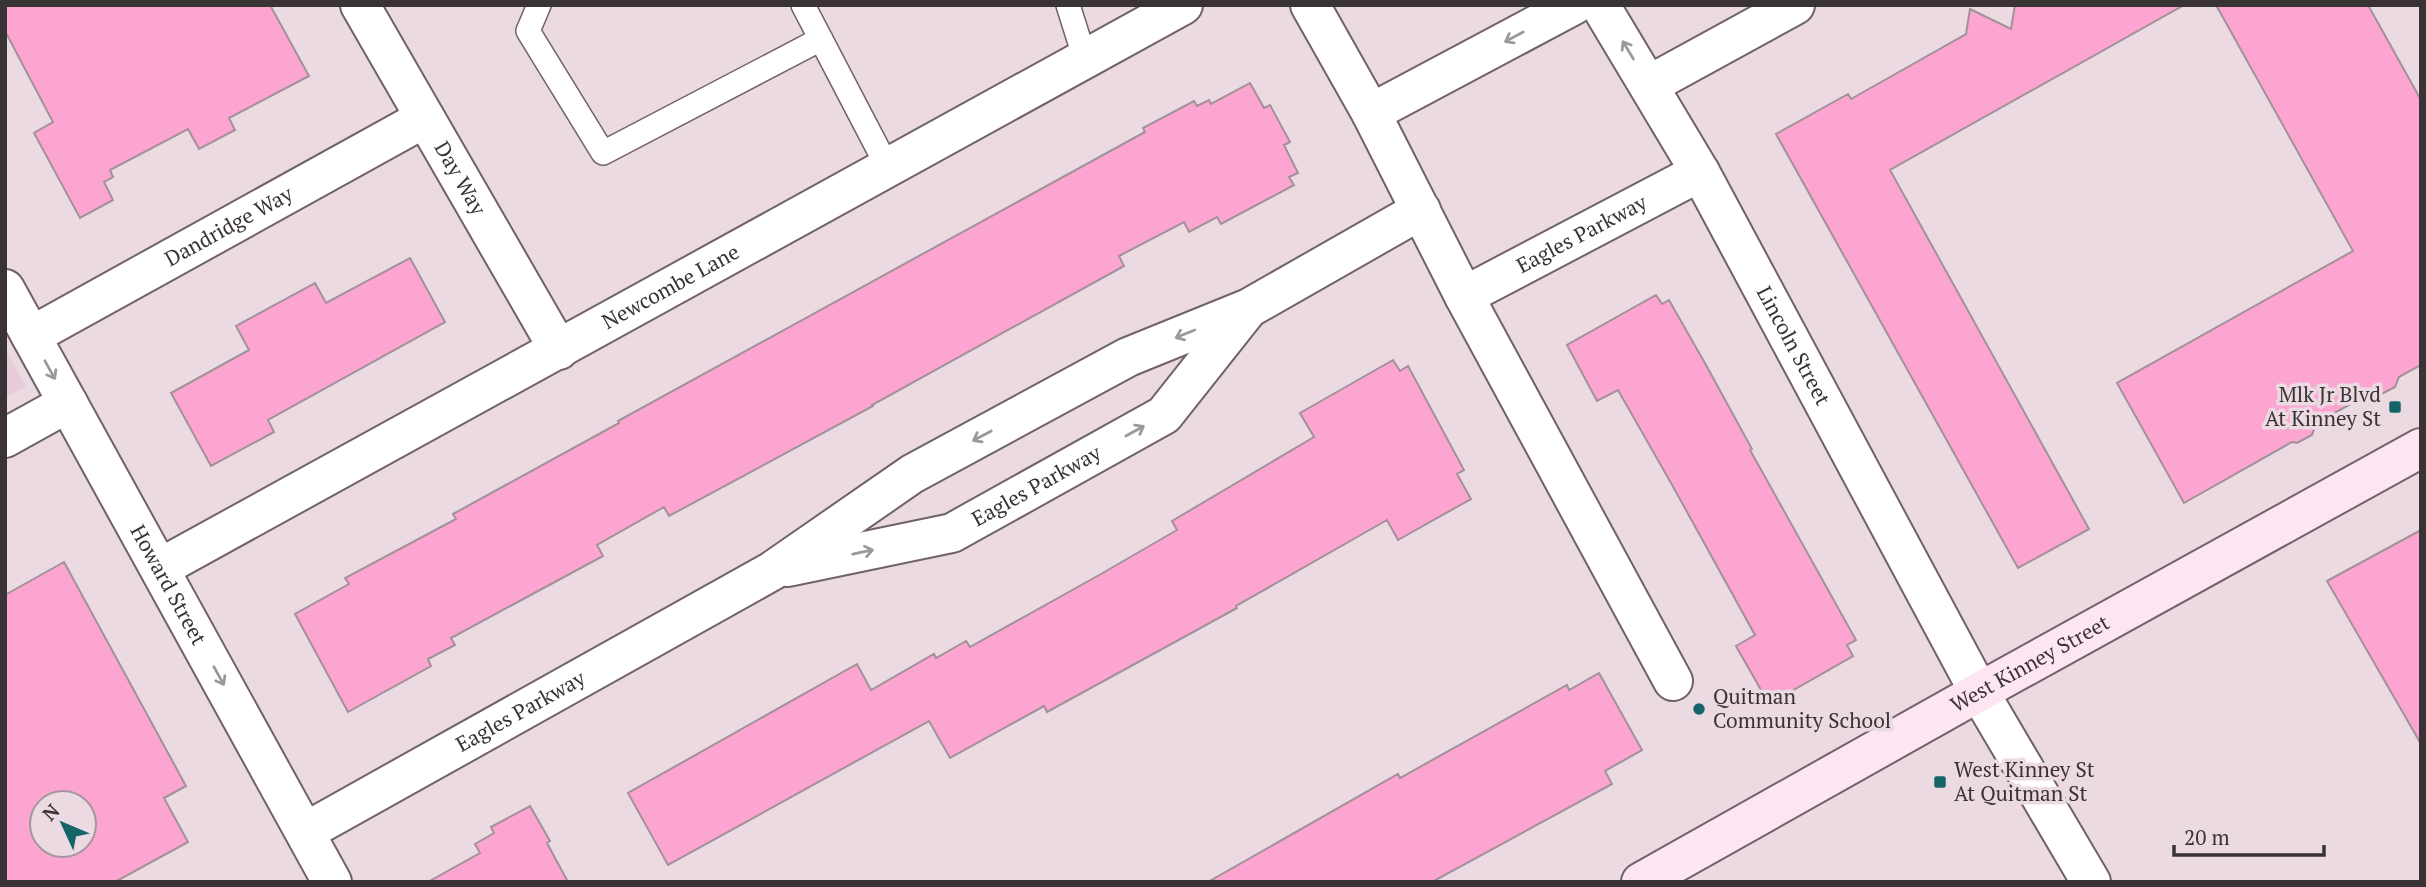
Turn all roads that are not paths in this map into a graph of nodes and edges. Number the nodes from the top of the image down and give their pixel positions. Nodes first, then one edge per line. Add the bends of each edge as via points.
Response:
1 (360, 5) edge
2 (539, 5) edge
3 (803, 5) edge
4 (1068, 5) edge
5 (1183, 5) edge
6 (1310, 5) edge
7 (1574, 5) edge
8 (1600, 5) edge
9 (1795, 5) edge
10 (821, 39) junction
11 (1084, 59) junction
12 (1649, 85) junction
13 (1371, 113) junction
14 (425, 118) junction
15 (888, 168) junction
16 (1700, 172) junction
17 (1421, 210) junction
18 (5, 289) edge
19 (1464, 296) junction
20 (1248, 308) junction
21 (32, 336) junction
22 (559, 350) junction
23 (68, 403) junction
24 (5, 438) edge
25 (2421, 449) edge
26 (160, 568) junction
27 (772, 571) junction
28 (1673, 681) dead end
29 (1979, 692) junction
30 (305, 832) junction
31 (332, 882) edge
32 (1641, 882) edge
33 (2091, 882) edge

1 - 14 street, Day Way
2 - 10 lane via 528,31 603,153
3 - 10 lane
4 - 11 lane
5 - 11 street, Newcombe Lane
6 - 13 street
7 -> 13 street
12 -> 8 street, Lincoln Street
9 - 12 street
10 - 15 lane
11 - 15 street, Newcombe Lane
12 - 16 street, Lincoln Street
13 - 17 street
14 - 21 street, Dandridge Way
14 - 22 street, Day Way
15 - 22 street, Newcombe Lane
16 - 19 street, Eagles Parkway
16 - 29 street, Lincoln Street
17 - 19 street
17 - 20 street, Eagles Parkway
18 - 21 street, Howard Street
19 - 28 street
20 -> 27 street, Eagles Parkway via 1128,357 912,474
27 -> 20 street, Eagles Parkway via 952,533 1164,415
21 -> 23 street, Howard Street
22 - 26 street, Newcombe Lane
23 - 24 street
23 - 26 street, Howard Street
25 - 29 street, West Kinney Street
26 -> 30 street, Howard Street
27 - 30 street, Eagles Parkway
29 - 32 street, West Kinney Street
29 - 33 street, Lincoln Street
30 - 31 street, Howard Street

